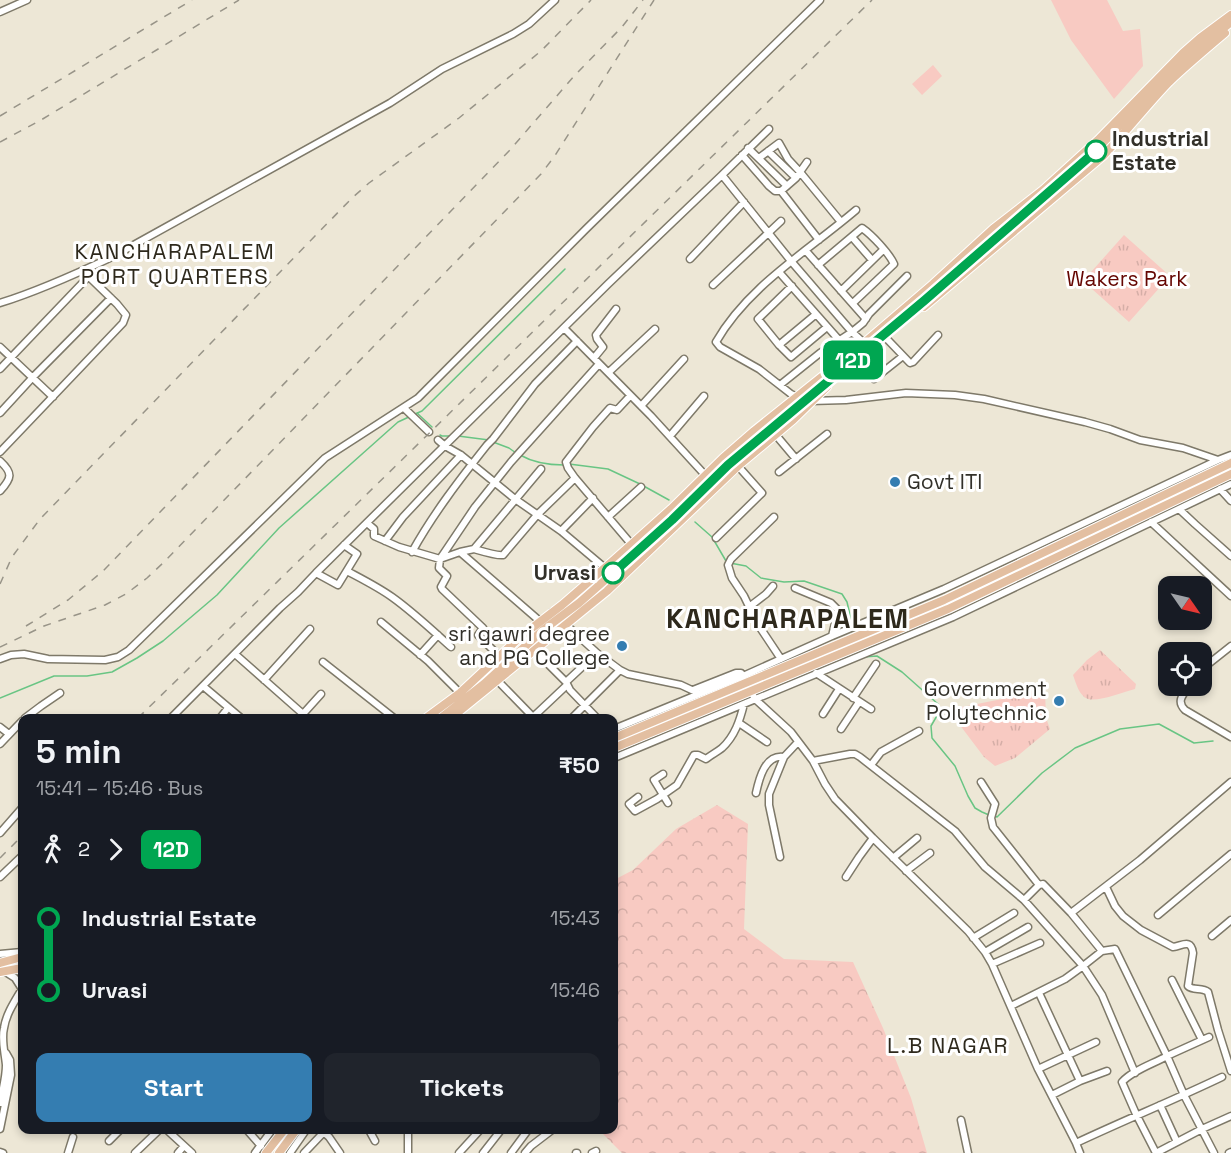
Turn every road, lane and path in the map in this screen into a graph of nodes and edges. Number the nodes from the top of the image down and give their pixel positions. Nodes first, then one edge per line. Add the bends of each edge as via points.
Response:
1 (27, 0) edge
2 (555, 0) edge
3 (820, 0) edge
4 (0, 12) edge
5 (1231, 15) edge
6 (1231, 22) edge
7 (1231, 28) edge
8 (769, 129) dead end
9 (748, 148) junction
10 (768, 150) junction
11 (742, 155) junction
12 (759, 158) junction
13 (807, 162) dead end
14 (722, 175) junction
15 (798, 175) junction
16 (787, 186) junction
17 (781, 191) junction
18 (744, 202) junction
19 (856, 210) dead end
20 (781, 221) dead end
21 (841, 222) junction
22 (768, 232) junction
23 (852, 237) junction
24 (819, 240) junction
25 (884, 250) junction
26 (806, 251) junction
27 (690, 260) dead end
28 (872, 260) junction
29 (791, 261) junction
30 (818, 265) junction
31 (779, 272) junction
32 (86, 273) junction
33 (908, 276) dead end
34 (713, 285) dead end
35 (792, 286) junction
36 (841, 291) junction
37 (111, 298) junction
38 (0, 303) edge
39 (853, 303) junction
40 (616, 309) dead end
41 (815, 315) junction
42 (866, 319) junction
43 (827, 327) junction
44 (564, 328) junction
45 (655, 329) dead end
46 (852, 332) junction
47 (938, 335) dead end
48 (886, 338) junction
49 (839, 340) junction
50 (577, 341) junction
51 (864, 343) junction
52 (779, 345) junction
53 (0, 346) edge
54 (903, 356) junction
55 (11, 357) junction
56 (684, 359) dead end
57 (597, 361) junction
58 (0, 369) edge
59 (609, 372) junction
60 (33, 377) junction
61 (874, 379) dead end
62 (780, 385) junction
63 (630, 396) junction
64 (704, 396) dead end
65 (53, 397) junction
66 (795, 397) junction
67 (809, 400) junction
68 (641, 406) junction
69 (404, 408) junction
70 (0, 413) edge
71 (429, 432) dead end
72 (775, 434) junction
73 (827, 434) dead end
74 (670, 436) junction
75 (438, 440) dead end
76 (445, 446) junction
77 (0, 452) edge
78 (461, 455) junction
79 (1231, 455) edge
80 (796, 459) junction
81 (1218, 460) junction
82 (0, 461) edge
83 (1231, 463) edge
84 (472, 465) junction
85 (738, 466) junction
86 (541, 469) dead end
87 (779, 472) dead end
88 (1231, 474) edge
89 (705, 475) junction
90 (575, 477) junction
91 (495, 483) junction
92 (1231, 484) edge
93 (640, 487) dead end
94 (1220, 489) junction
95 (0, 491) edge
96 (593, 498) junction
97 (514, 499) junction
98 (1231, 501) edge
99 (1179, 508) junction
100 (537, 515) junction
101 (609, 517) junction
102 (774, 518) dead end
103 (1151, 522) junction
104 (367, 523) junction
105 (561, 531) junction
106 (716, 538) dead end
107 (385, 541) junction
108 (344, 545) junction
109 (632, 545) junction
110 (474, 549) junction
111 (412, 552) junction
112 (460, 552) junction
113 (1039, 554) junction
114 (1231, 556) edge
115 (440, 559) junction
116 (1043, 563) junction
117 (605, 568) junction
118 (347, 571) junction
119 (316, 573) junction
120 (772, 586) dead end
121 (795, 588) dead end
122 (1231, 596) edge
123 (749, 607) junction
124 (552, 612) junction
125 (540, 621) junction
126 (562, 621) junction
127 (381, 622) dead end
128 (547, 627) junction
129 (310, 629) dead end
130 (438, 635) junction
131 (832, 636) junction
132 (1231, 646) edge
133 (451, 647) dead end
134 (534, 650) junction
135 (597, 652) junction
136 (235, 654) junction
137 (420, 655) junction
138 (499, 656) junction
139 (0, 659) edge
140 (781, 659) junction
141 (1212, 661) edge
142 (323, 662) dead end
143 (876, 664) dead end
144 (620, 670) junction
145 (816, 673) junction
146 (744, 679) junction
147 (264, 680) junction
148 (498, 681) junction
149 (567, 683) junction
150 (203, 686) junction
151 (839, 689) junction
152 (750, 691) junction
153 (696, 692) junction
154 (60, 693) dead end
155 (460, 693) junction
156 (321, 694) dead end
157 (1182, 696) edge
158 (853, 698) junction
159 (755, 699) junction
160 (859, 702) junction
161 (744, 704) junction
162 (585, 706) junction
163 (228, 708) junction
164 (871, 710) dead end
165 (31, 714) edge
166 (175, 714) edge
167 (223, 714) edge
168 (236, 714) edge
169 (299, 714) edge
170 (303, 714) edge
171 (389, 714) edge
172 (431, 714) edge
173 (446, 714) edge
174 (455, 714) edge
175 (529, 714) edge
176 (537, 714) edge
177 (576, 714) edge
178 (593, 714) edge
179 (823, 714) dead end
180 (739, 723) junction
181 (18, 726) edge
182 (0, 727) edge
183 (618, 727) edge
184 (841, 729) dead end
185 (919, 731) dead end
186 (9, 734) junction
187 (618, 736) edge
188 (1231, 737) edge
189 (767, 742) dead end
190 (798, 742) junction
191 (0, 744) edge
192 (618, 746) edge
193 (618, 756) edge
194 (784, 757) junction
195 (813, 761) junction
196 (871, 765) junction
197 (663, 774) dead end
198 (981, 782) dead end
199 (1231, 782) edge
200 (756, 793) dead end
201 (663, 795) junction
202 (638, 797) dead end
203 (668, 803) dead end
204 (18, 813) edge
205 (0, 833) edge
206 (873, 838) junction
207 (917, 838) dead end
208 (930, 853) dead end
209 (1231, 854) edge
210 (780, 857) dead end
211 (893, 858) junction
212 (18, 860) edge
213 (906, 871) junction
214 (0, 877) edge
215 (846, 878) dead end
216 (1039, 885) junction
217 (1106, 887) junction
218 (1024, 900) junction
219 (1014, 913) dead end
220 (1071, 913) junction
221 (1158, 915) dead end
222 (1231, 920) edge
223 (1028, 927) dead end
224 (1212, 936) dead end
225 (973, 938) junction
226 (1040, 943) dead end
227 (1102, 951) junction
228 (18, 952) edge
229 (984, 952) junction
230 (0, 954) edge
231 (18, 958) edge
232 (0, 963) edge
233 (992, 964) junction
234 (1083, 966) junction
235 (18, 969) edge
236 (2, 971) edge
237 (1172, 980) dead end
238 (18, 983) edge
239 (1039, 993) junction
240 (18, 996) edge
241 (1011, 1006) junction
242 (1209, 1037) dead end
243 (1202, 1040) junction
244 (1095, 1042) dead end
245 (5, 1052) junction
246 (1068, 1055) junction
247 (1167, 1056) junction
248 (1038, 1069) junction
249 (1107, 1071) dead end
250 (1231, 1071) edge
251 (1135, 1073) junction
252 (1222, 1077) dead end
253 (1080, 1081) junction
254 (1052, 1095) junction
255 (1184, 1095) junction
256 (0, 1103) edge
257 (1160, 1105) junction
258 (1136, 1114) junction
259 (1231, 1116) edge
260 (961, 1119) dead end
261 (0, 1129) edge
262 (1202, 1129) junction
263 (116, 1134) edge
264 (155, 1134) edge
265 (171, 1134) edge
266 (250, 1134) edge
267 (270, 1134) edge
268 (281, 1134) edge
269 (293, 1134) edge
270 (303, 1134) edge
271 (320, 1134) edge
272 (324, 1134) edge
273 (371, 1134) edge
274 (408, 1134) edge
275 (476, 1134) edge
276 (498, 1134) edge
277 (525, 1134) edge
278 (547, 1134) edge
279 (73, 1137) dead end
280 (109, 1141) dead end
281 (375, 1141) dead end
282 (1177, 1142) junction
283 (1076, 1143) junction
284 (184, 1146) junction
285 (261, 1146) junction
286 (68, 1153) edge
287 (135, 1153) edge
288 (178, 1153) edge
289 (192, 1153) edge
290 (255, 1153) edge
291 (266, 1153) edge
292 (279, 1153) edge
293 (290, 1153) edge
294 (304, 1153) edge
295 (340, 1153) edge
296 (408, 1153) edge
297 (459, 1153) edge
298 (483, 1153) edge
299 (511, 1153) edge
300 (525, 1153) edge
301 (968, 1153) edge
302 (1080, 1153) edge
303 (1156, 1153) edge
304 (1214, 1153) edge

1 - 4 street
2 - 32 street via 513,34 442,69 390,103
3 - 69 street
5 - 51 main road via 1183,53 1043,190
6 - 67 main road via 1184,60 1096,150
7 - 48 main road via 1167,84 1103,156
8 - 9 street
9 - 11 street
9 - 12 street
10 - 12 street
10 - 15 street
10 - 15 street via 779,143
11 - 14 street
11 - 17 street via 772,189
12 - 16 street
13 - 15 street
14 - 18 street
14 - 44 street
15 - 16 street
15 - 21 street
16 - 17 street
17 - 24 street
18 - 22 street
18 - 27 street
19 - 21 street
20 - 22 street
21 - 24 street
22 - 29 street
22 - 34 street
23 - 25 street via 864,229
23 - 28 street
23 - 30 street
24 - 26 street
25 - 28 street
25 - 39 street via 894,264
26 - 29 street
26 - 30 street
28 - 36 street
29 - 31 street
29 - 46 street
30 - 36 street
31 - 35 street
31 - 62 street via 754,294 716,342
32 - 37 street
32 - 38 street
32 - 55 street
33 - 42 street
35 - 41 street
35 - 52 street via 758,319
36 - 39 street
37 - 60 street
37 - 65 street via 126,315 123,323
39 - 42 street
40 - 57 street via 596,335 603,347
41 - 43 street
41 - 52 street
42 - 46 street
43 - 49 street
43 - 52 street via 792,356
44 - 50 street
44 - 76 street
45 - 59 street
46 - 49 street
46 - 51 street
47 - 54 street via 912,363
48 - 54 street
48 - 67 main road
49 - 62 street
50 - 57 street
50 - 84 street via 535,384
51 - 66 main road
53 - 55 street
54 - 61 street
55 - 58 street
55 - 60 street
56 - 68 street
57 - 59 street
57 - 91 street
59 - 63 street
60 - 65 street
60 - 70 street
62 - 66 street
63 - 68 street
63 - 90 street via 617,410 610,408 567,465
64 - 74 street
65 - 77 street
66 - 67 street
66 - 89 main road
67 - 72 main road
67 - 81 street via 906,393 955,394 1085,422
67 - 126 main road via 728,465
68 - 74 street
69 - 71 street
69 - 139 street via 325,458 124,654 105,660 48,659 24,654
72 - 80 street
72 - 85 main road
73 - 80 street
74 - 89 street
75 - 76 street
76 - 78 street
76 - 104 street
78 - 84 street
78 - 107 street
79 - 81 street
80 - 87 street
81 - 131 street via 944,589
82 - 95 street via 10,472
83 - 113 main road
84 - 91 street
84 - 111 street
85 - 106 street via 762,493
85 - 126 main road via 621,578
86 - 97 street
88 - 116 main road
89 - 109 main road
90 - 96 street
90 - 100 street
91 - 97 street
91 - 115 street
92 - 94 street
93 - 101 street
94 - 98 street
94 - 99 street
96 - 101 street
96 - 105 street
97 - 100 street
97 - 110 street
99 - 103 street
99 - 114 street
100 - 105 street
100 - 110 street via 502,555
101 - 109 street
102 - 123 street via 729,563 732,578
103 - 122 street
103 - 145 street via 953,617
104 - 107 street via 374,529 374,536
104 - 108 street
105 - 117 street
107 - 111 street
108 - 118 street via 357,554
108 - 119 street
109 - 117 main road
110 - 112 street
111 - 115 street
112 - 115 street
112 - 125 street
113 - 116 main road
113 - 146 main road via 944,600
115 - 138 street via 439,570 447,576 442,589 483,628 478,635
116 - 152 main road via 948,609
117 - 124 main road
118 - 119 street via 338,585
118 - 130 street via 391,596
119 - 136 street
120 - 123 street
121 - 131 street via 837,609
123 - 140 street
124 - 125 main road
124 - 126 street
125 - 128 street
125 - 138 main road
126 - 128 main road
126 - 134 main road
126 - 135 street
127 - 137 street
128 - 173 main road
129 - 147 street
130 - 133 street
130 - 137 street
131 - 140 street
132 - 141 street
134 - 148 main road
134 - 149 street
135 - 144 street
135 - 149 street
136 - 147 street
136 - 150 street
137 - 155 street
138 - 155 main road
140 - 146 street
142 - 171 street
143 - 158 street
144 - 153 street
144 - 162 street
145 - 151 street
145 - 159 street
146 - 152 street
146 - 153 street
146 - 187 main road
147 - 169 street
148 - 174 main road
148 - 175 street
149 - 162 street
149 - 176 street
150 - 163 street
150 - 166 street
151 - 158 street
151 - 179 street
152 - 159 street
152 - 192 main road
153 - 183 street
154 - 165 street
155 - 172 main road
156 - 170 street
157 - 188 street via 1182,707
158 - 160 street
159 - 161 street
159 - 190 street
160 - 164 street
160 - 184 street
161 - 180 street
161 - 193 street
162 - 177 street
162 - 178 street
163 - 167 street
163 - 168 street
180 - 189 street
180 - 201 street via 723,746 708,758 694,755 679,783
181 - 186 street
182 - 186 street
185 - 196 street via 881,752
186 - 191 street
190 - 194 street
190 - 195 street
194 - 200 street via 777,756 763,770
194 - 210 street via 768,800
195 - 196 street via 855,754
195 - 206 street via 836,799
196 - 218 street via 955,831 985,867
197 - 201 street via 654,780
198 - 216 street via 995,804 993,827
199 - 217 street
201 - 202 street via 635,811 629,804
201 - 203 street
204 - 205 street
206 - 211 street
206 - 215 street
207 - 211 street
208 - 213 street
209 - 221 street
211 - 213 street
212 - 214 street
213 - 225 street
216 - 218 street
216 - 220 street via 1046,886
217 - 220 street
217 - 250 street via 1115,906 1131,923 1173,947 1189,944 1192,948 1188,986 1208,992
218 - 234 street
219 - 225 street
220 - 227 street
222 - 224 street
223 - 229 street
225 - 229 street
226 - 233 street
227 - 234 street
227 - 247 street via 1115,949
228 - 230 street
229 - 233 street
231 - 232 main road
233 - 241 street
234 - 239 street
234 - 251 street via 1102,995
235 - 236 main road
236 - 238 street
237 - 243 street
239 - 241 street
239 - 246 street
240 - 245 street via 4,1025
241 - 248 street
242 - 243 street
243 - 247 street
244 - 246 street
245 - 256 street
245 - 261 street via 11,1075
246 - 248 street
246 - 253 street
247 - 251 street
247 - 255 street
248 - 254 street
249 - 253 street
251 - 258 street via 1122,1082
252 - 255 street
253 - 254 street
254 - 283 street
255 - 257 street
255 - 262 street
257 - 258 street
257 - 282 street
258 - 283 street
258 - 303 street
259 - 262 street
260 - 301 street
262 - 282 street
262 - 304 street
263 - 280 street
264 - 287 street
265 - 284 street
266 - 285 street
267 - 285 street
268 - 291 main road
269 - 292 main road
270 - 293 street
271 - 294 street
272 - 295 street
273 - 281 street
274 - 296 street
275 - 297 street
276 - 298 street
277 - 299 street
278 - 300 street
279 - 286 street
282 - 303 street
283 - 302 street
284 - 288 street
284 - 289 street
285 - 290 street

